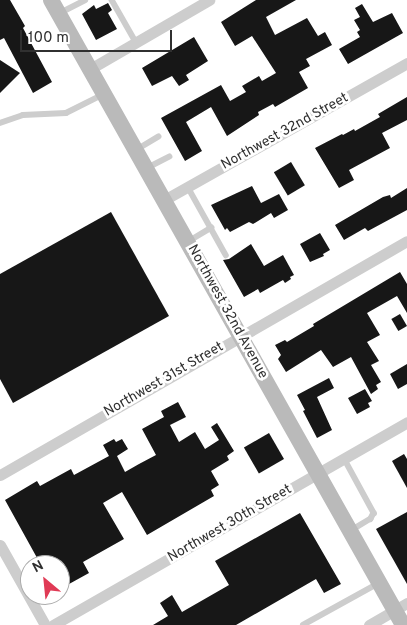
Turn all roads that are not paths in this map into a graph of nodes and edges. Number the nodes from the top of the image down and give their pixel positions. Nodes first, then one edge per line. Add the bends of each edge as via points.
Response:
1 (85, 0) edge
2 (112, 0) edge
3 (209, 0) edge
4 (55, 7) edge
5 (136, 42) junction
6 (407, 63) edge
7 (90, 69) junction
8 (104, 94) junction
9 (0, 123) edge
10 (158, 137) dead end
11 (135, 150) junction
12 (169, 157) dead end
13 (145, 169) junction
14 (188, 187) junction
15 (164, 200) junction
16 (211, 228) junction
17 (407, 241) edge
18 (187, 242) junction
19 (226, 255) dead end
20 (241, 337) junction
21 (407, 422) edge
22 (344, 458) junction
23 (318, 474) junction
24 (0, 475) edge
25 (350, 532) junction
26 (0, 545) edge
27 (379, 582) junction
28 (401, 607) edge
29 (45, 625) edge
30 (53, 625) edge
31 (303, 625) edge
32 (369, 625) edge
33 (403, 625) edge

1 - 4 lane
2 - 5 lane
3 - 5 street
4 - 7 main road, Northwest 32nd Avenue
5 - 7 street
6 - 14 street, Northwest 32nd Street
7 - 8 main road, Northwest 32nd Avenue
8 - 9 lane via 66,113 23,115
8 - 11 main road, Northwest 32nd Avenue
10 - 11 lane
11 - 13 main road, Northwest 32nd Avenue
12 - 13 lane
13 - 15 main road, Northwest 32nd Avenue
14 - 15 street, Northwest 32nd Street
14 - 16 lane
15 - 18 main road, Northwest 32nd Avenue
16 - 18 lane
16 - 19 lane
17 - 20 street, Northwest 31st Street
18 - 20 main road, Northwest 32nd Avenue
20 - 23 main road, Northwest 32nd Avenue
20 - 24 street, Northwest 31st Street
21 - 22 street, Northwest 30th Street
22 - 23 street, Northwest 30th Street
22 - 25 lane via 374,513 371,519
23 - 25 main road, Northwest 32nd Avenue
23 - 30 street, Northwest 30th Street
25 - 27 main road, Northwest 32nd Avenue
26 - 29 street
27 - 28 main road, Northwest 32nd Avenue
27 - 31 lane
28 - 32 street
28 - 33 main road, Northwest 32nd Avenue

